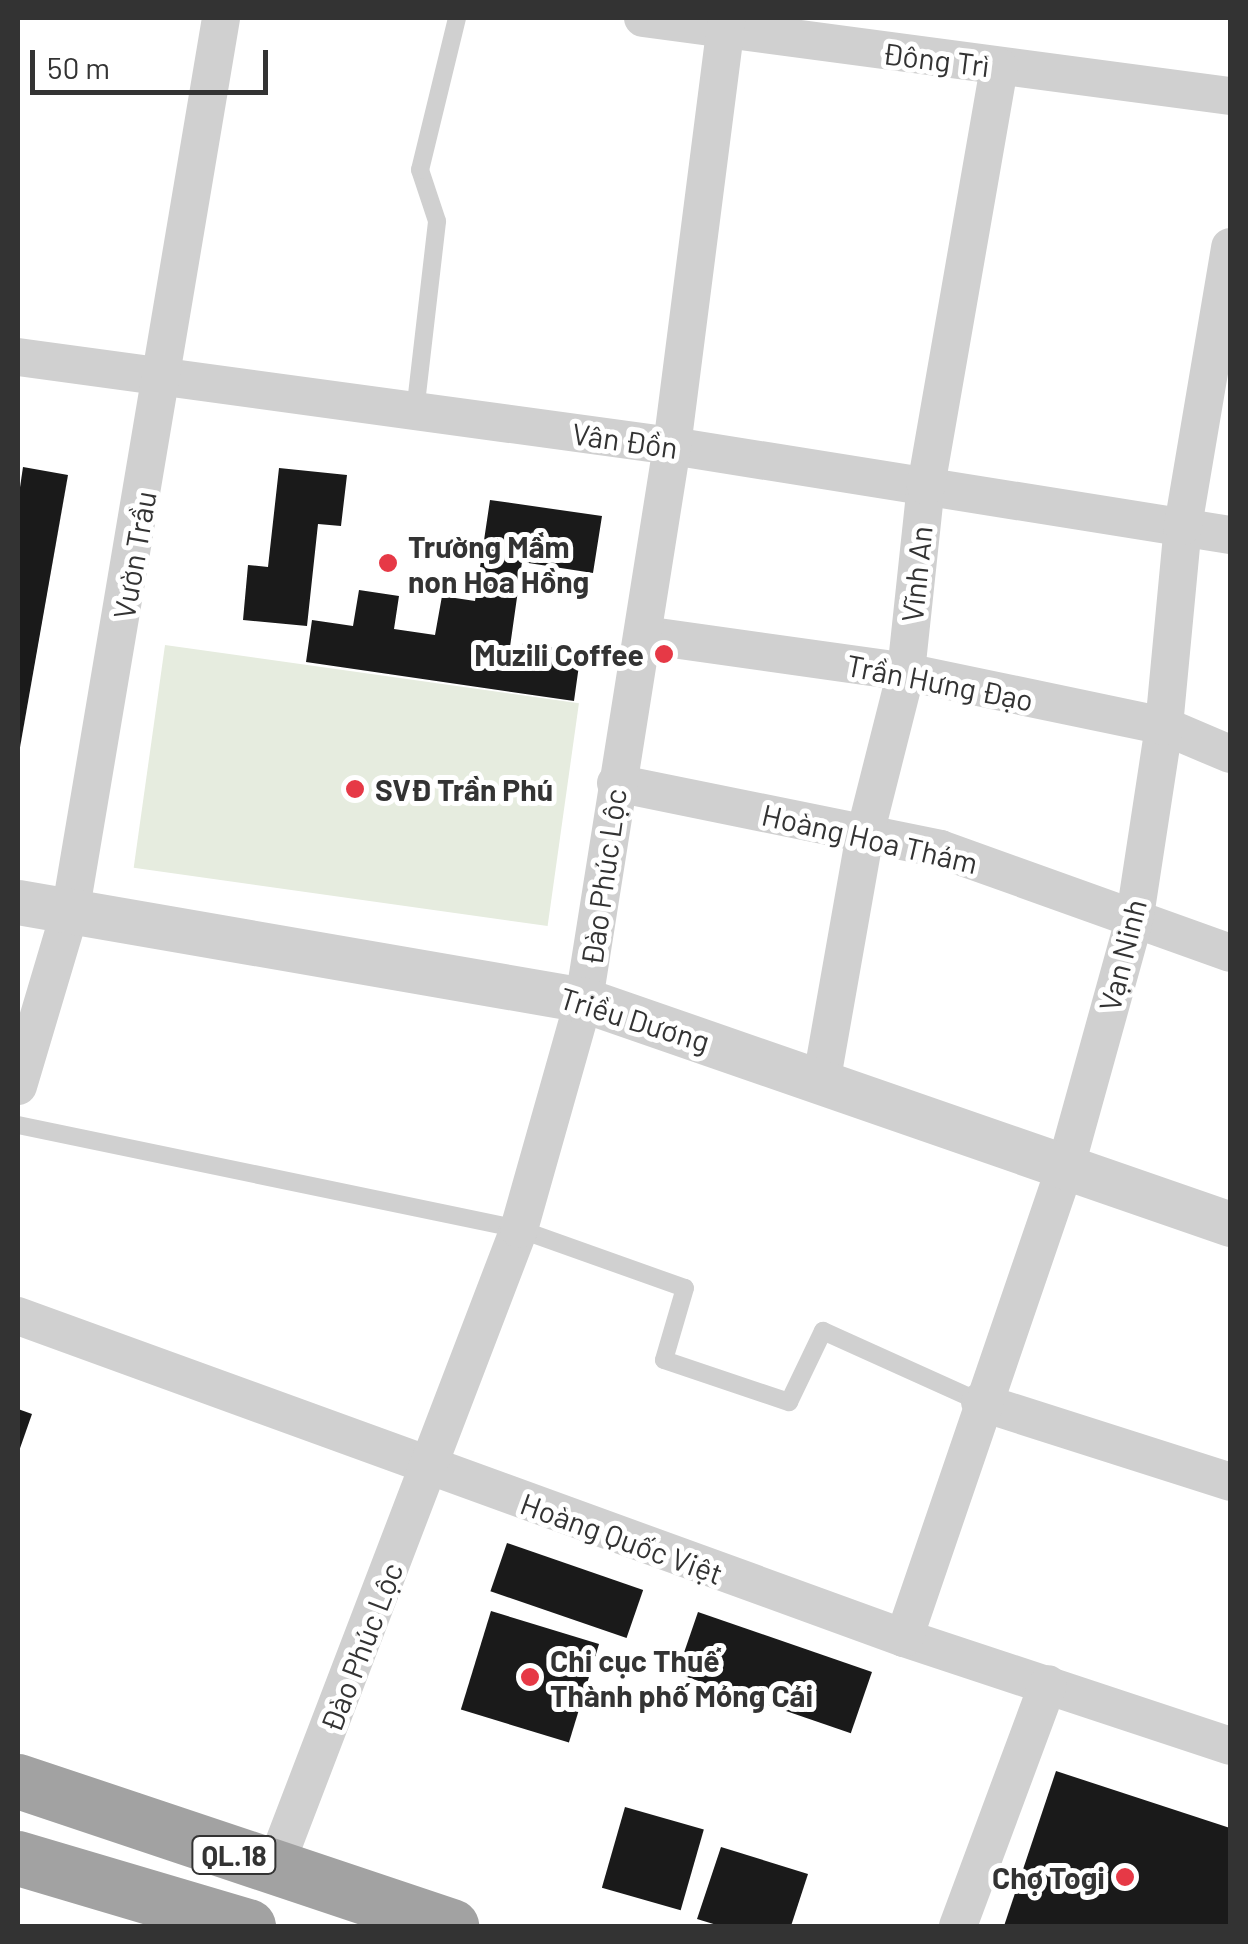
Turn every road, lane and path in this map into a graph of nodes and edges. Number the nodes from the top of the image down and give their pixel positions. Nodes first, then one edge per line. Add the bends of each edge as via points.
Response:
1 (222, 18) edge
2 (457, 18) edge
3 (643, 18) edge
4 (726, 25) edge
5 (999, 68) junction
6 (1230, 96) edge
7 (1230, 247) edge
8 (18, 357) edge
9 (165, 378) junction
10 (415, 412) junction
11 (672, 446) junction
12 (926, 486) junction
13 (1183, 526) junction
14 (1230, 535) edge
15 (644, 635) junction
16 (906, 672) junction
17 (1164, 726) junction
18 (1230, 754) edge
19 (616, 783) junction
20 (865, 834) junction
21 (18, 902) edge
22 (71, 908) junction
23 (1135, 916) junction
24 (1230, 953) edge
25 (584, 1000) junction
26 (822, 1078) junction
27 (18, 1086) edge
28 (18, 1124) edge
29 (1067, 1162) junction
30 (1230, 1224) edge
31 (519, 1229) junction
32 (18, 1316) edge
33 (980, 1402) junction
34 (430, 1470) junction
35 (1230, 1482) edge
36 (904, 1638) junction
37 (1048, 1684) junction
38 (1230, 1746) edge
39 (18, 1780) edge
40 (18, 1858) edge
41 (274, 1869) junction
42 (249, 1926) edge
43 (452, 1926) edge
44 (958, 1926) edge

1 - 9 street, Vườn Trầu
2 - 10 lane via 420,170 437,222
3 - 4 street, Đông Trì
4 - 5 street, Đông Trì
4 - 11 street, Đào Phúc Lộc
5 - 6 street, Đông Trì
5 - 12 street, Vĩnh An
7 - 13 street, Vạn Ninh
8 - 9 street, Vân Đồn
9 - 10 street, Vân Đồn
9 - 22 street, Vườn Trầu
10 - 11 street, Vân Đồn
11 - 12 street, Vân Đồn
11 - 15 street, Đào Phúc Lộc
12 - 13 street, Vân Đồn
12 - 16 street, Vĩnh An
13 - 14 street, Vân Đồn
13 - 17 street, Vạn Ninh
15 - 16 street, Trần Hưng Đạo
15 - 19 street, Đào Phúc Lộc
16 - 17 street, Trần Hưng Đạo
16 - 20 street, Vĩnh An
17 - 18 street, Trần Hưng Đạo
17 - 23 street, Vạn Ninh
19 - 20 street, Hoàng Hoa Thám
19 - 25 street, Đào Phúc Lộc
20 - 23 street, Hoàng Hoa Thám via 940,849
20 - 26 street, Vĩnh An
21 - 22 street, Triều Dương
22 - 25 street, Triều Dương
22 - 27 street, Vườn Trầu
23 - 24 street, Hoàng Hoa Thám
23 - 29 street, Vạn Ninh
25 - 26 street, Triều Dương
25 - 31 street, Đào Phúc Lộc
26 - 29 street, Triều Dương
28 - 31 lane
29 - 30 street, Triều Dương
29 - 33 street, Vạn Ninh
31 - 33 lane via 685,1288 664,1360 789,1402 823,1331
31 - 34 street, Đào Phúc Lộc
32 - 34 street, Hoàng Quốc Việt
33 - 35 street
33 - 36 street, Vạn Ninh
34 - 36 street, Hoàng Quốc Việt
34 - 41 street, Đào Phúc Lộc
36 - 37 street, Hoàng Quốc Việt
37 - 38 street, Hoàng Quốc Việt
37 - 44 street
39 - 41 highway, QL.18
40 - 42 highway, QL.18
41 - 42 highway
41 - 43 highway, QL.18

